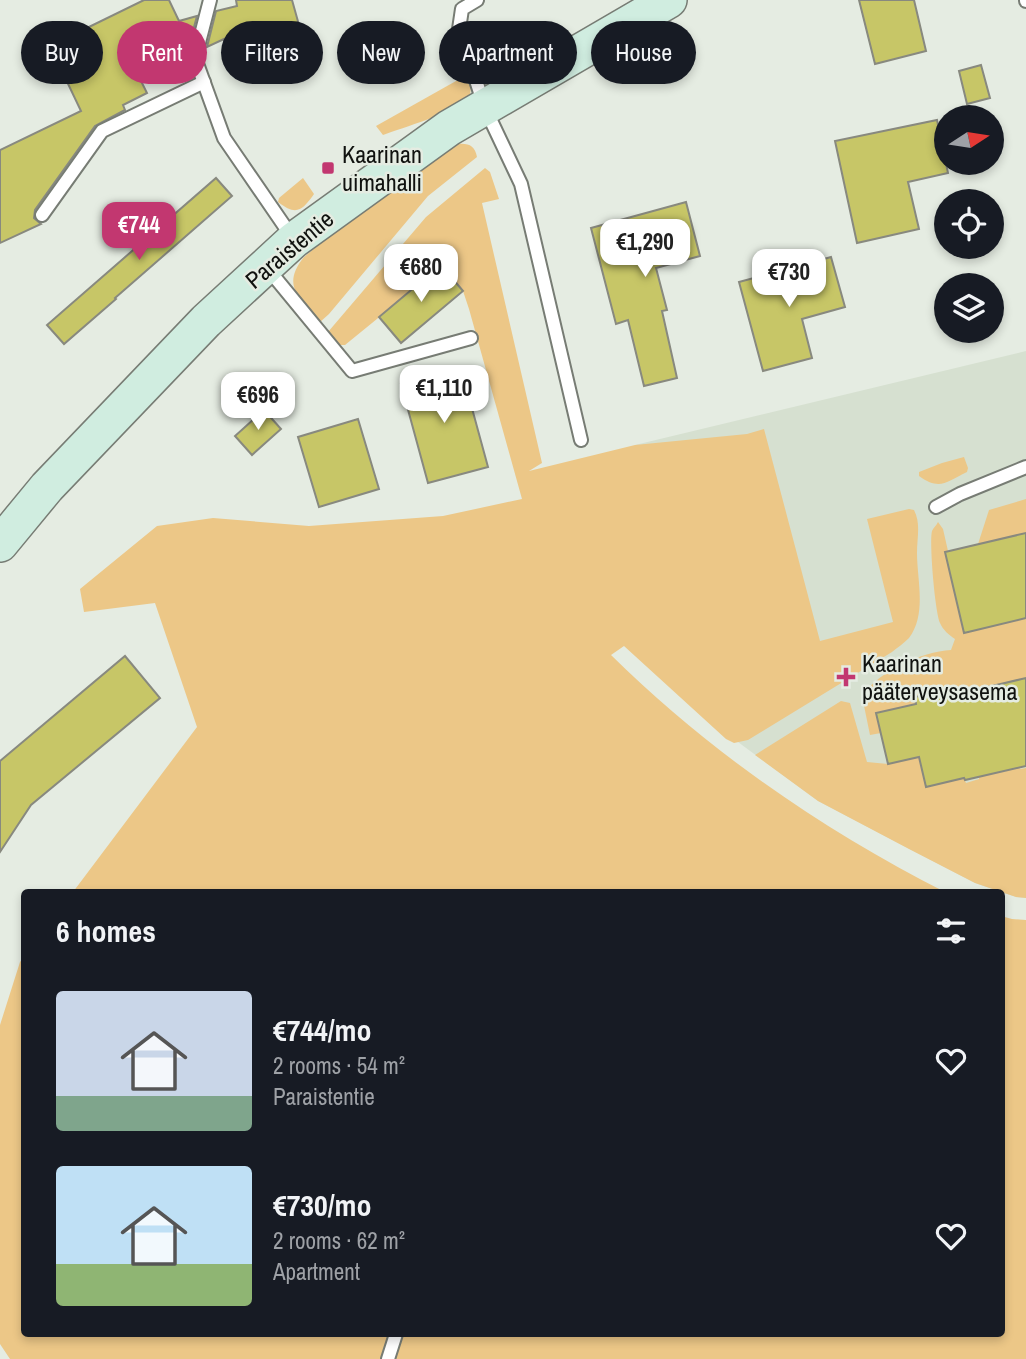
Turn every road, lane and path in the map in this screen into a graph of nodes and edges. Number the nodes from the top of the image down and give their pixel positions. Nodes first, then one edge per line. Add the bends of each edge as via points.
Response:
1 (210, 0) edge
2 (477, 0) edge
3 (669, 0) edge
4 (205, 21) edge
5 (200, 84) edge
6 (205, 84) edge
7 (485, 108) junction
8 (42, 215) dead end
9 (295, 240) junction
10 (266, 265) junction
11 (471, 338) dead end
12 (581, 440) dead end
13 (1026, 467) edge
14 (936, 507) dead end
15 (0, 544) edge
16 (395, 1337) edge
17 (388, 1359) edge

1 - 4 lane
2 - 7 lane via 462,9 458,36
3 - 7 main road, Paraistentie
5 - 8 lane via 102,131
6 - 9 lane via 224,138
7 - 9 main road, Paraistentie via 430,140
7 - 12 lane via 521,184
9 - 10 main road, Paraistentie
10 - 11 lane via 352,371
10 - 15 main road, Paraistentie via 47,487
13 - 14 lane
16 - 17 lane

